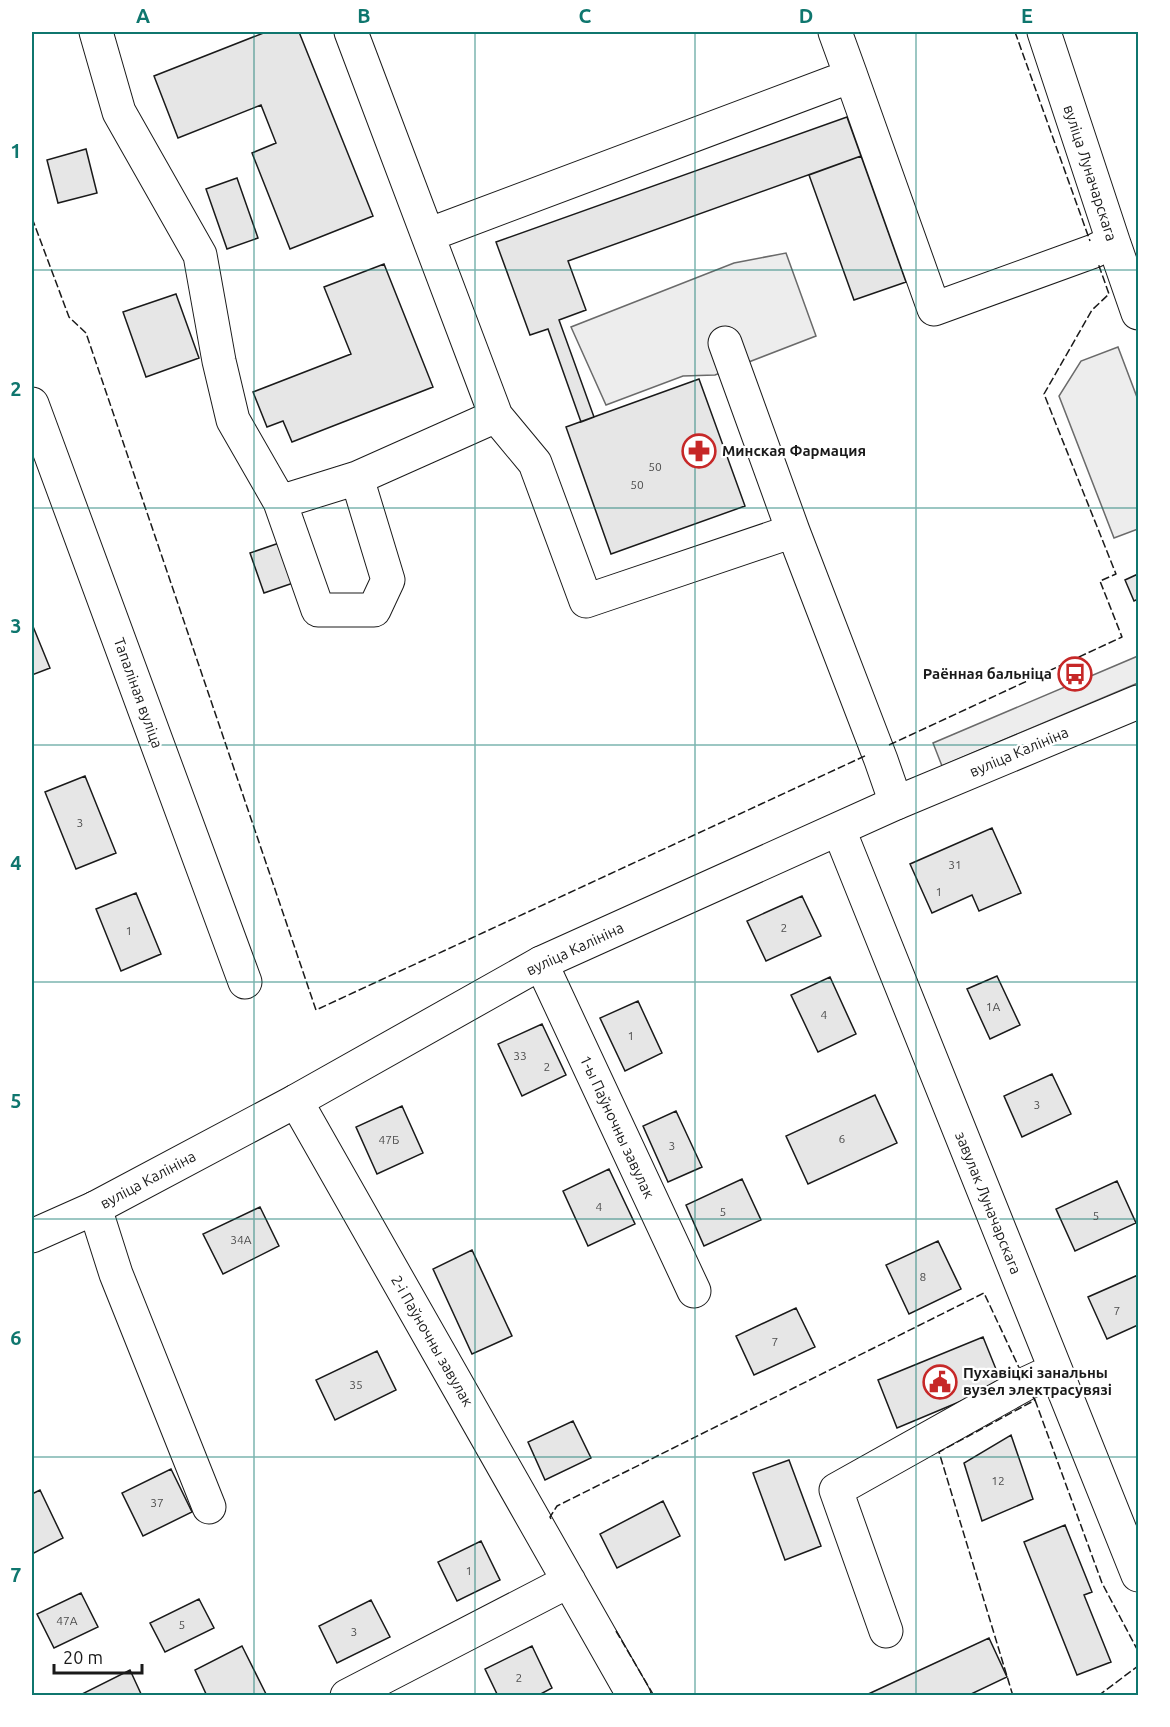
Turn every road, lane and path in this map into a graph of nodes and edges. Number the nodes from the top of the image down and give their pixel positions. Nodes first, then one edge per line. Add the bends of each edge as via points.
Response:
1 (96, 32) edge
2 (351, 32) edge
3 (835, 32) edge
4 (1044, 32) edge
5 (851, 76) junction
6 (428, 235) junction
7 (1113, 242) junction
8 (1138, 313) edge
9 (725, 343) dead end
10 (32, 404) edge
11 (496, 416) junction
12 (357, 478) junction
13 (280, 502) junction
14 (793, 531) junction
15 (1138, 702) edge
16 (896, 803) junction
17 (839, 830) junction
18 (541, 963) junction
19 (244, 982) dead end
20 (296, 1101) junction
21 (95, 1208) junction
22 (32, 1236) edge
23 (694, 1291) dead end
24 (1055, 1370) junction
25 (209, 1507) dead end
26 (1138, 1575) edge
27 (569, 1581) junction
28 (886, 1631) dead end
29 (347, 1695) edge
30 (634, 1695) edge

1 - 13 street via 119,112 200,255 233,420
2 - 6 street
3 - 5 street
4 - 7 street, вуліца Луначарскага
5 - 6 street
5 - 7 street via 934,309
6 - 11 street
7 - 8 street, вуліца Луначарскага
9 - 14 street
10 - 19 street, Тапаліная вуліца
11 - 12 street
11 - 14 street via 535,463 586,601
12 - 13 street
12 - 13 street via 388,580 374,610 318,610
14 - 16 street
15 - 16 street, вуліца Калініна
16 - 17 street, вуліца Калініна
17 - 18 street, вуліца Калініна
17 - 24 street, завулак Луначарскага
18 - 20 street, вуліца Калініна
18 - 23 street, 1-ы Паўночны завулак
20 - 21 street, вуліца Калініна
20 - 27 street, 2-і Паўночны завулак
21 - 22 street, вуліца Калініна
21 - 25 street via 116,1274
24 - 26 street, завулак Луначарскага
24 - 28 street via 836,1490
27 - 29 street
27 - 30 street, 2-і Паўночны завулак

